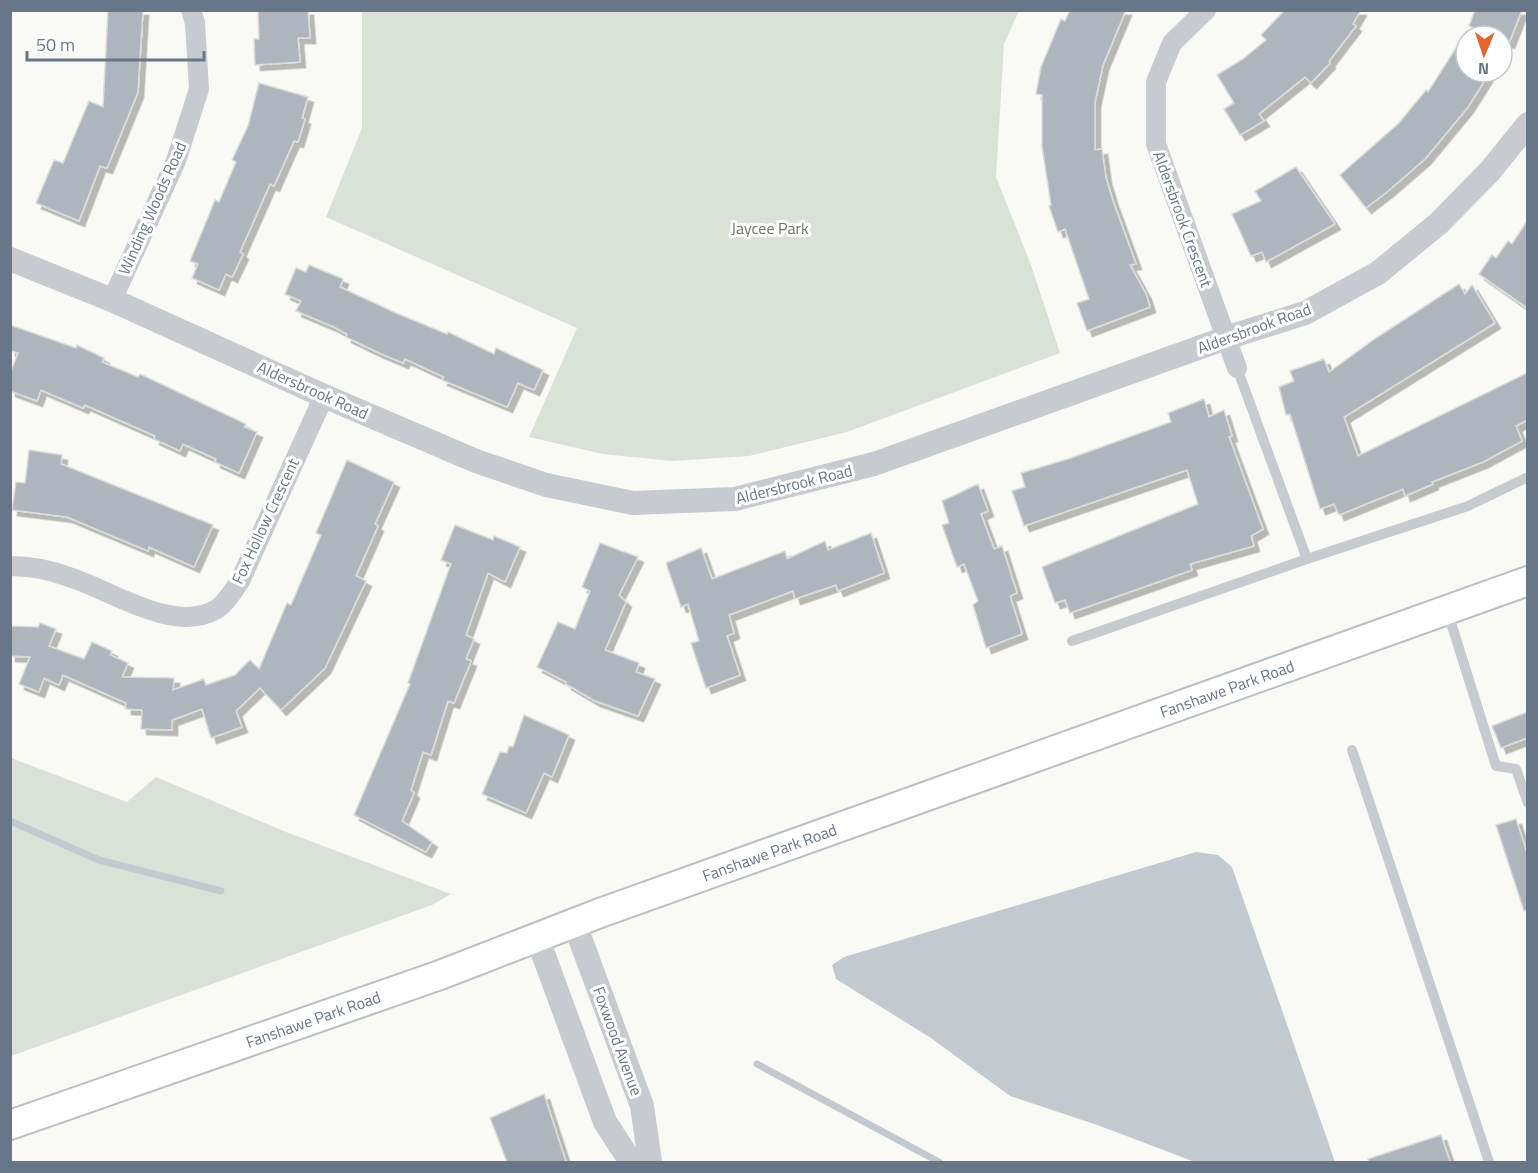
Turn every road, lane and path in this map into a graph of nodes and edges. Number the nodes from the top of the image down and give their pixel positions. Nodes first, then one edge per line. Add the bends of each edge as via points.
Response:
1 (191, 10) edge
2 (1206, 10) edge
3 (1527, 125) edge
4 (10, 260) edge
5 (112, 300) junction
6 (1226, 338) junction
7 (1238, 368) joint
8 (324, 396) junction
9 (1527, 477) edge
10 (1307, 559) junction
11 (10, 566) edge
12 (1527, 580) edge
13 (1447, 610) junction
14 (1072, 641) dead end
15 (1352, 750) dead end
16 (1527, 803) edge
17 (574, 922) junction
18 (537, 937) junction
19 (10, 1125) edge
20 (631, 1162) edge
21 (650, 1162) edge
22 (1489, 1162) edge

1 - 5 street, Winding Woods Road via 199,89 176,161
2 - 6 street, Aldersbrook Crescent via 1172,43 1156,82 1155,144
3 - 6 street, Aldersbrook Road via 1490,171 1438,223 1378,273 1305,313
4 - 5 street, Aldersbrook Road
5 - 8 street, Aldersbrook Road
6 - 7 street, Aldersbrook Crescent
6 - 8 street, Aldersbrook Road via 874,464 735,500 633,503 546,485 476,461
7 - 10 lane
8 - 11 street, Fox Hollow Crescent via 240,581 218,608 186,618 165,615 69,577 28,566
9 - 10 lane via 1468,506
10 - 14 lane
12 - 13 main road, Fanshawe Park Road
13 - 16 lane via 1496,766 1516,769
13 - 17 main road, Fanshawe Park Road
15 - 22 lane
17 - 18 main road, Fanshawe Park Road
17 - 21 street, Foxwood Avenue via 642,1106
18 - 19 main road, Fanshawe Park Road via 440,975
18 - 20 street via 605,1122

